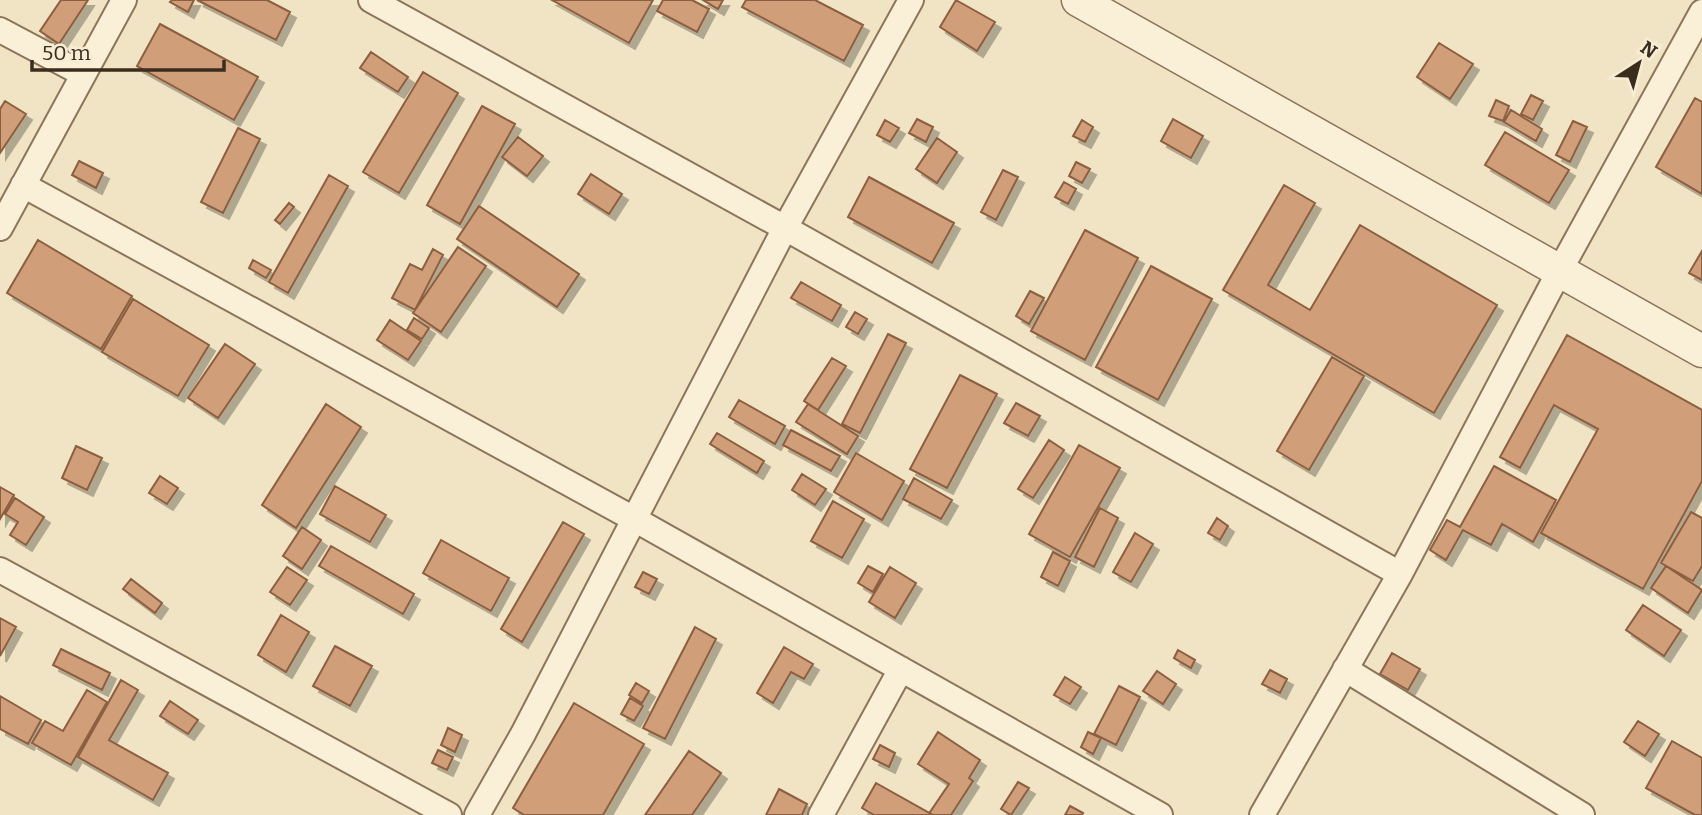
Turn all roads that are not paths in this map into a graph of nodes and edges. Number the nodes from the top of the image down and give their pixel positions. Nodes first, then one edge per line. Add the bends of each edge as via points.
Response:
1 (124, 0) edge
2 (371, 0) edge
3 (911, 0) edge
4 (1078, 0) edge
5 (1702, 12) edge
6 (0, 30) edge
7 (1695, 43) edge
8 (83, 74) junction
9 (23, 185) junction
10 (0, 228) edge
11 (785, 228) junction
12 (1560, 270) junction
13 (1702, 351) edge
14 (634, 519) junction
15 (0, 570) edge
16 (1400, 574) junction
17 (901, 669) junction
18 (1345, 669) junction
19 (449, 815) edge
20 (477, 815) edge
21 (821, 815) edge
22 (1160, 815) edge
23 (1262, 815) edge
24 (1582, 815) edge

1 - 8 street
2 - 11 street
3 - 11 street
4 - 12 street
5 - 7 street
6 - 8 street
7 - 12 street
8 - 9 street
9 - 10 street
9 - 14 street
11 - 14 street
11 - 16 street
12 - 13 street
12 - 16 street
14 - 17 street
14 - 20 street
15 - 19 street
16 - 18 street
17 - 21 street
17 - 22 street
18 - 23 street
18 - 24 street

